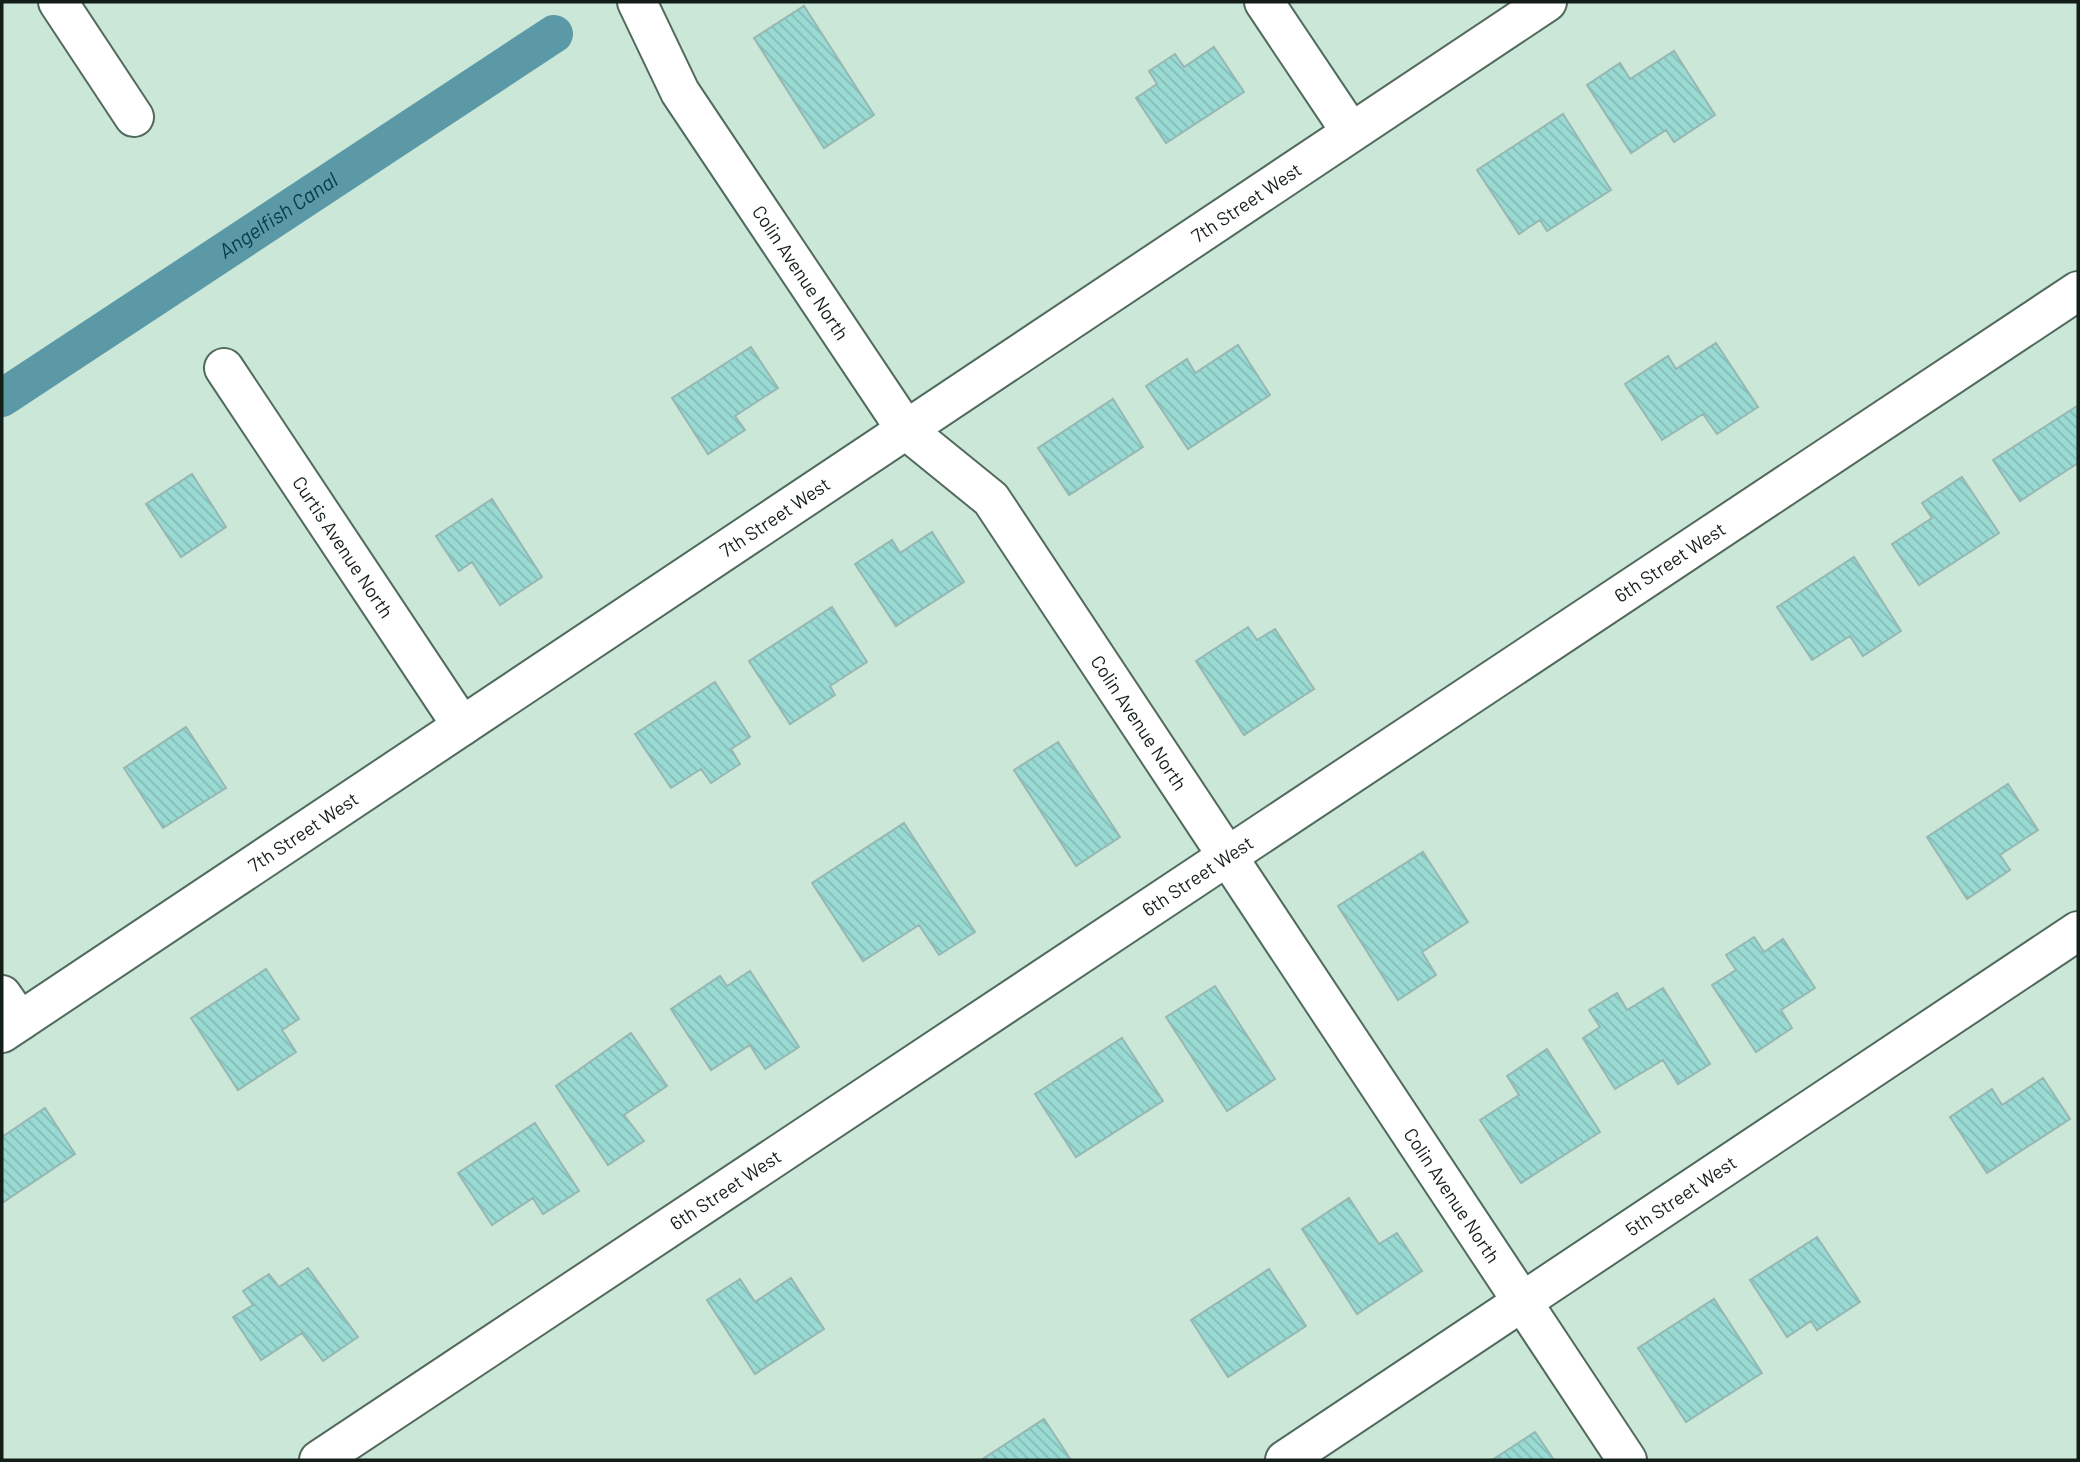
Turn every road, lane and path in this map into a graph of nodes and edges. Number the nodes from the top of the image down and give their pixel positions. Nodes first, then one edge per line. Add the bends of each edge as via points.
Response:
1 (58, 2) edge
2 (637, 2) edge
3 (1264, 2) edge
4 (1547, 2) edge
5 (134, 117) dead end
6 (1351, 132) junction
7 (2078, 291) edge
8 (225, 368) dead end
9 (906, 430) junction
10 (462, 726) junction
11 (1228, 857) junction
12 (2078, 931) edge
13 (8, 1017) edge
14 (1523, 1300) junction
15 (319, 1460) edge
16 (1285, 1460) edge
17 (1627, 1460) edge

1 - 5 street
2 - 9 street, Colin Avenue North via 680,92
3 - 6 street
4 - 6 street, 7th Street West
6 - 9 street, 7th Street West
7 - 11 street, 6th Street West
8 - 10 street, Curtis Avenue North
9 - 10 street, 7th Street West
9 - 11 street, Colin Avenue North via 991,499
10 - 13 street, 7th Street West
11 - 14 street, Colin Avenue North
11 - 15 street, 6th Street West
12 - 14 street, 5th Street West
14 - 16 street, 5th Street West
14 - 17 street, Colin Avenue North

